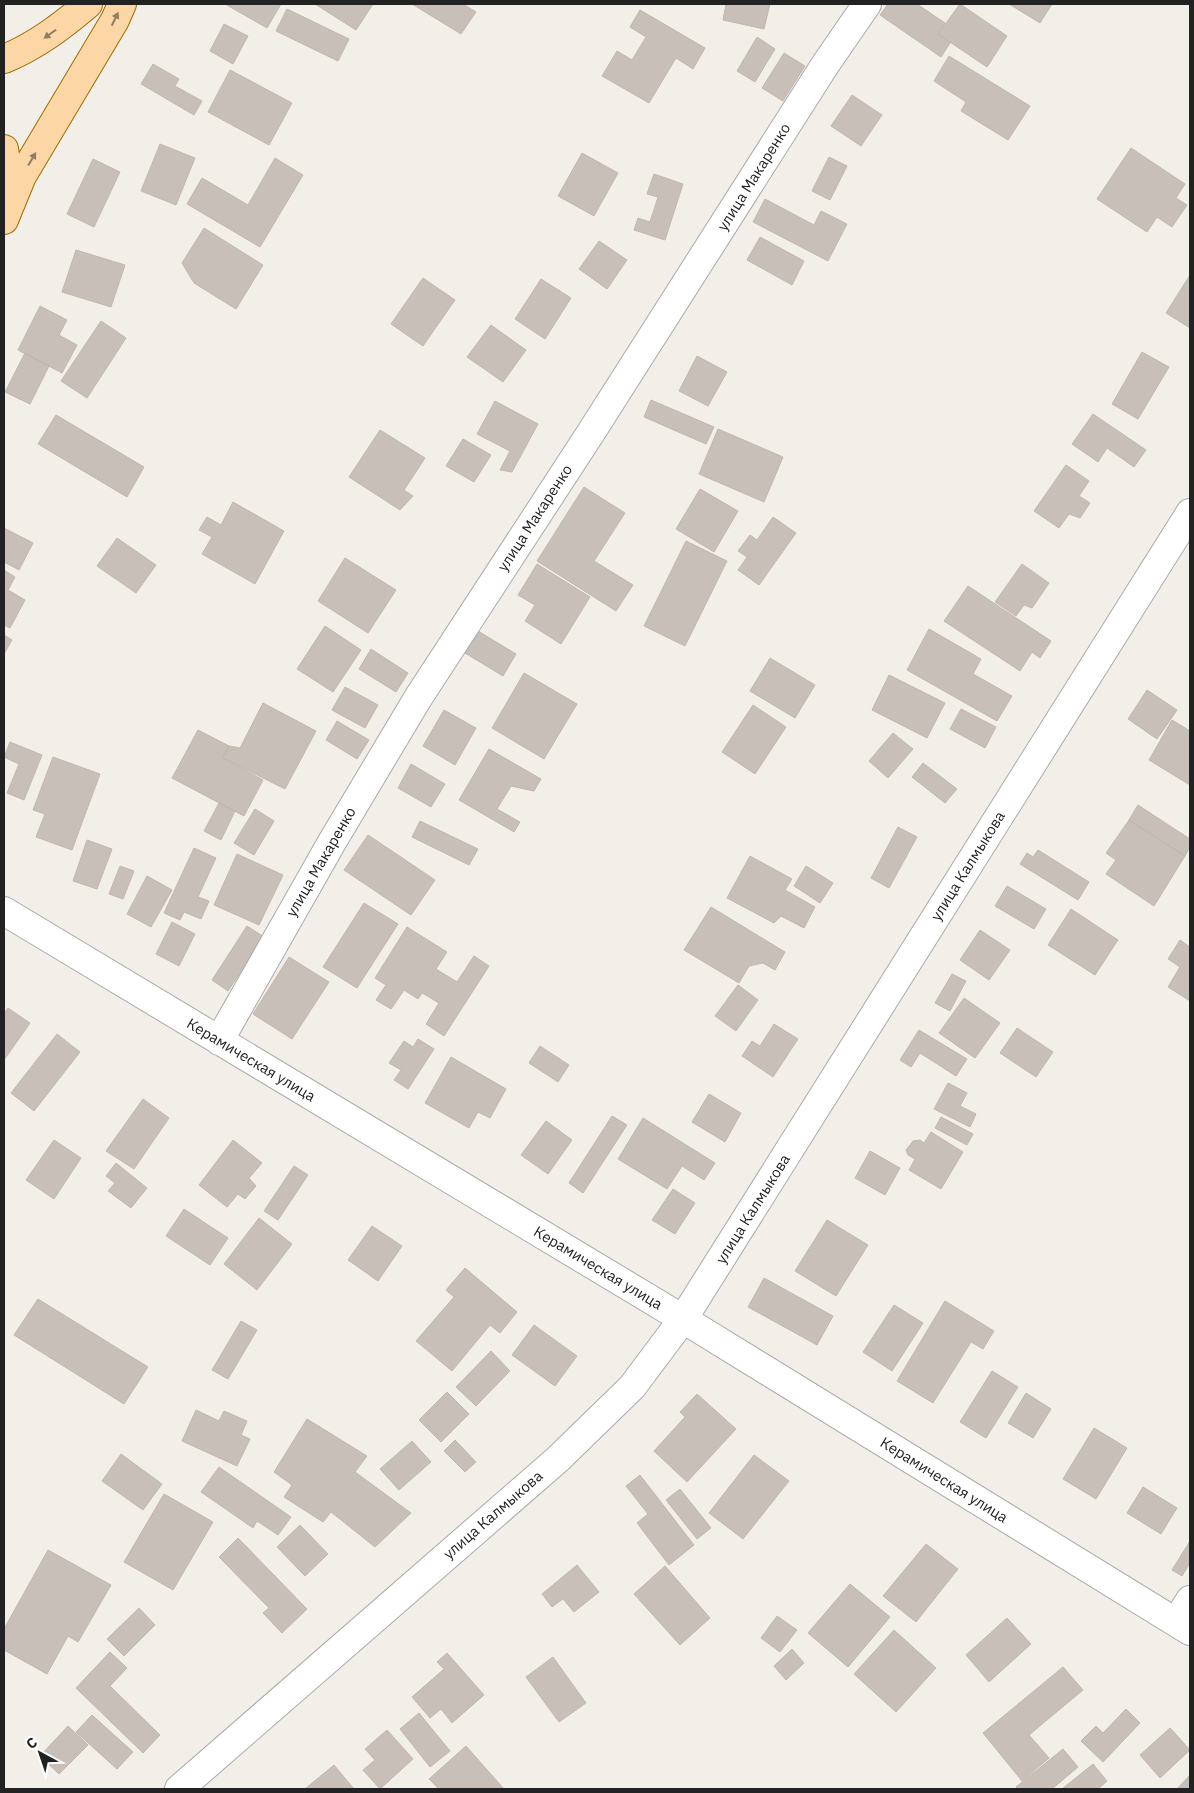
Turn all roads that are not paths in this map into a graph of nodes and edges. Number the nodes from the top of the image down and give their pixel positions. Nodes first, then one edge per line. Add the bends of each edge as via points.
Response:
1 (88, 4) edge
2 (122, 4) edge
3 (867, 4) edge
4 (4, 59) edge
5 (4, 149) edge
6 (4, 219) edge
7 (1190, 513) edge
8 (4, 910) edge
9 (219, 1042) junction
10 (683, 1319) junction
11 (1185, 1618) edge
12 (179, 1789) edge

1 -> 4 main road via 50,36
6 -> 2 main road via 22,176 116,20
3 - 9 street, улица Макаренко via 418,698
5 - 6 main road via 10,185
7 - 10 street, улица Калмыкова
8 - 9 street, Керамическая улица
9 - 10 street, Керамическая улица
10 - 11 street, Керамическая улица
10 - 12 street, улица Калмыкова via 632,1387 558,1458

